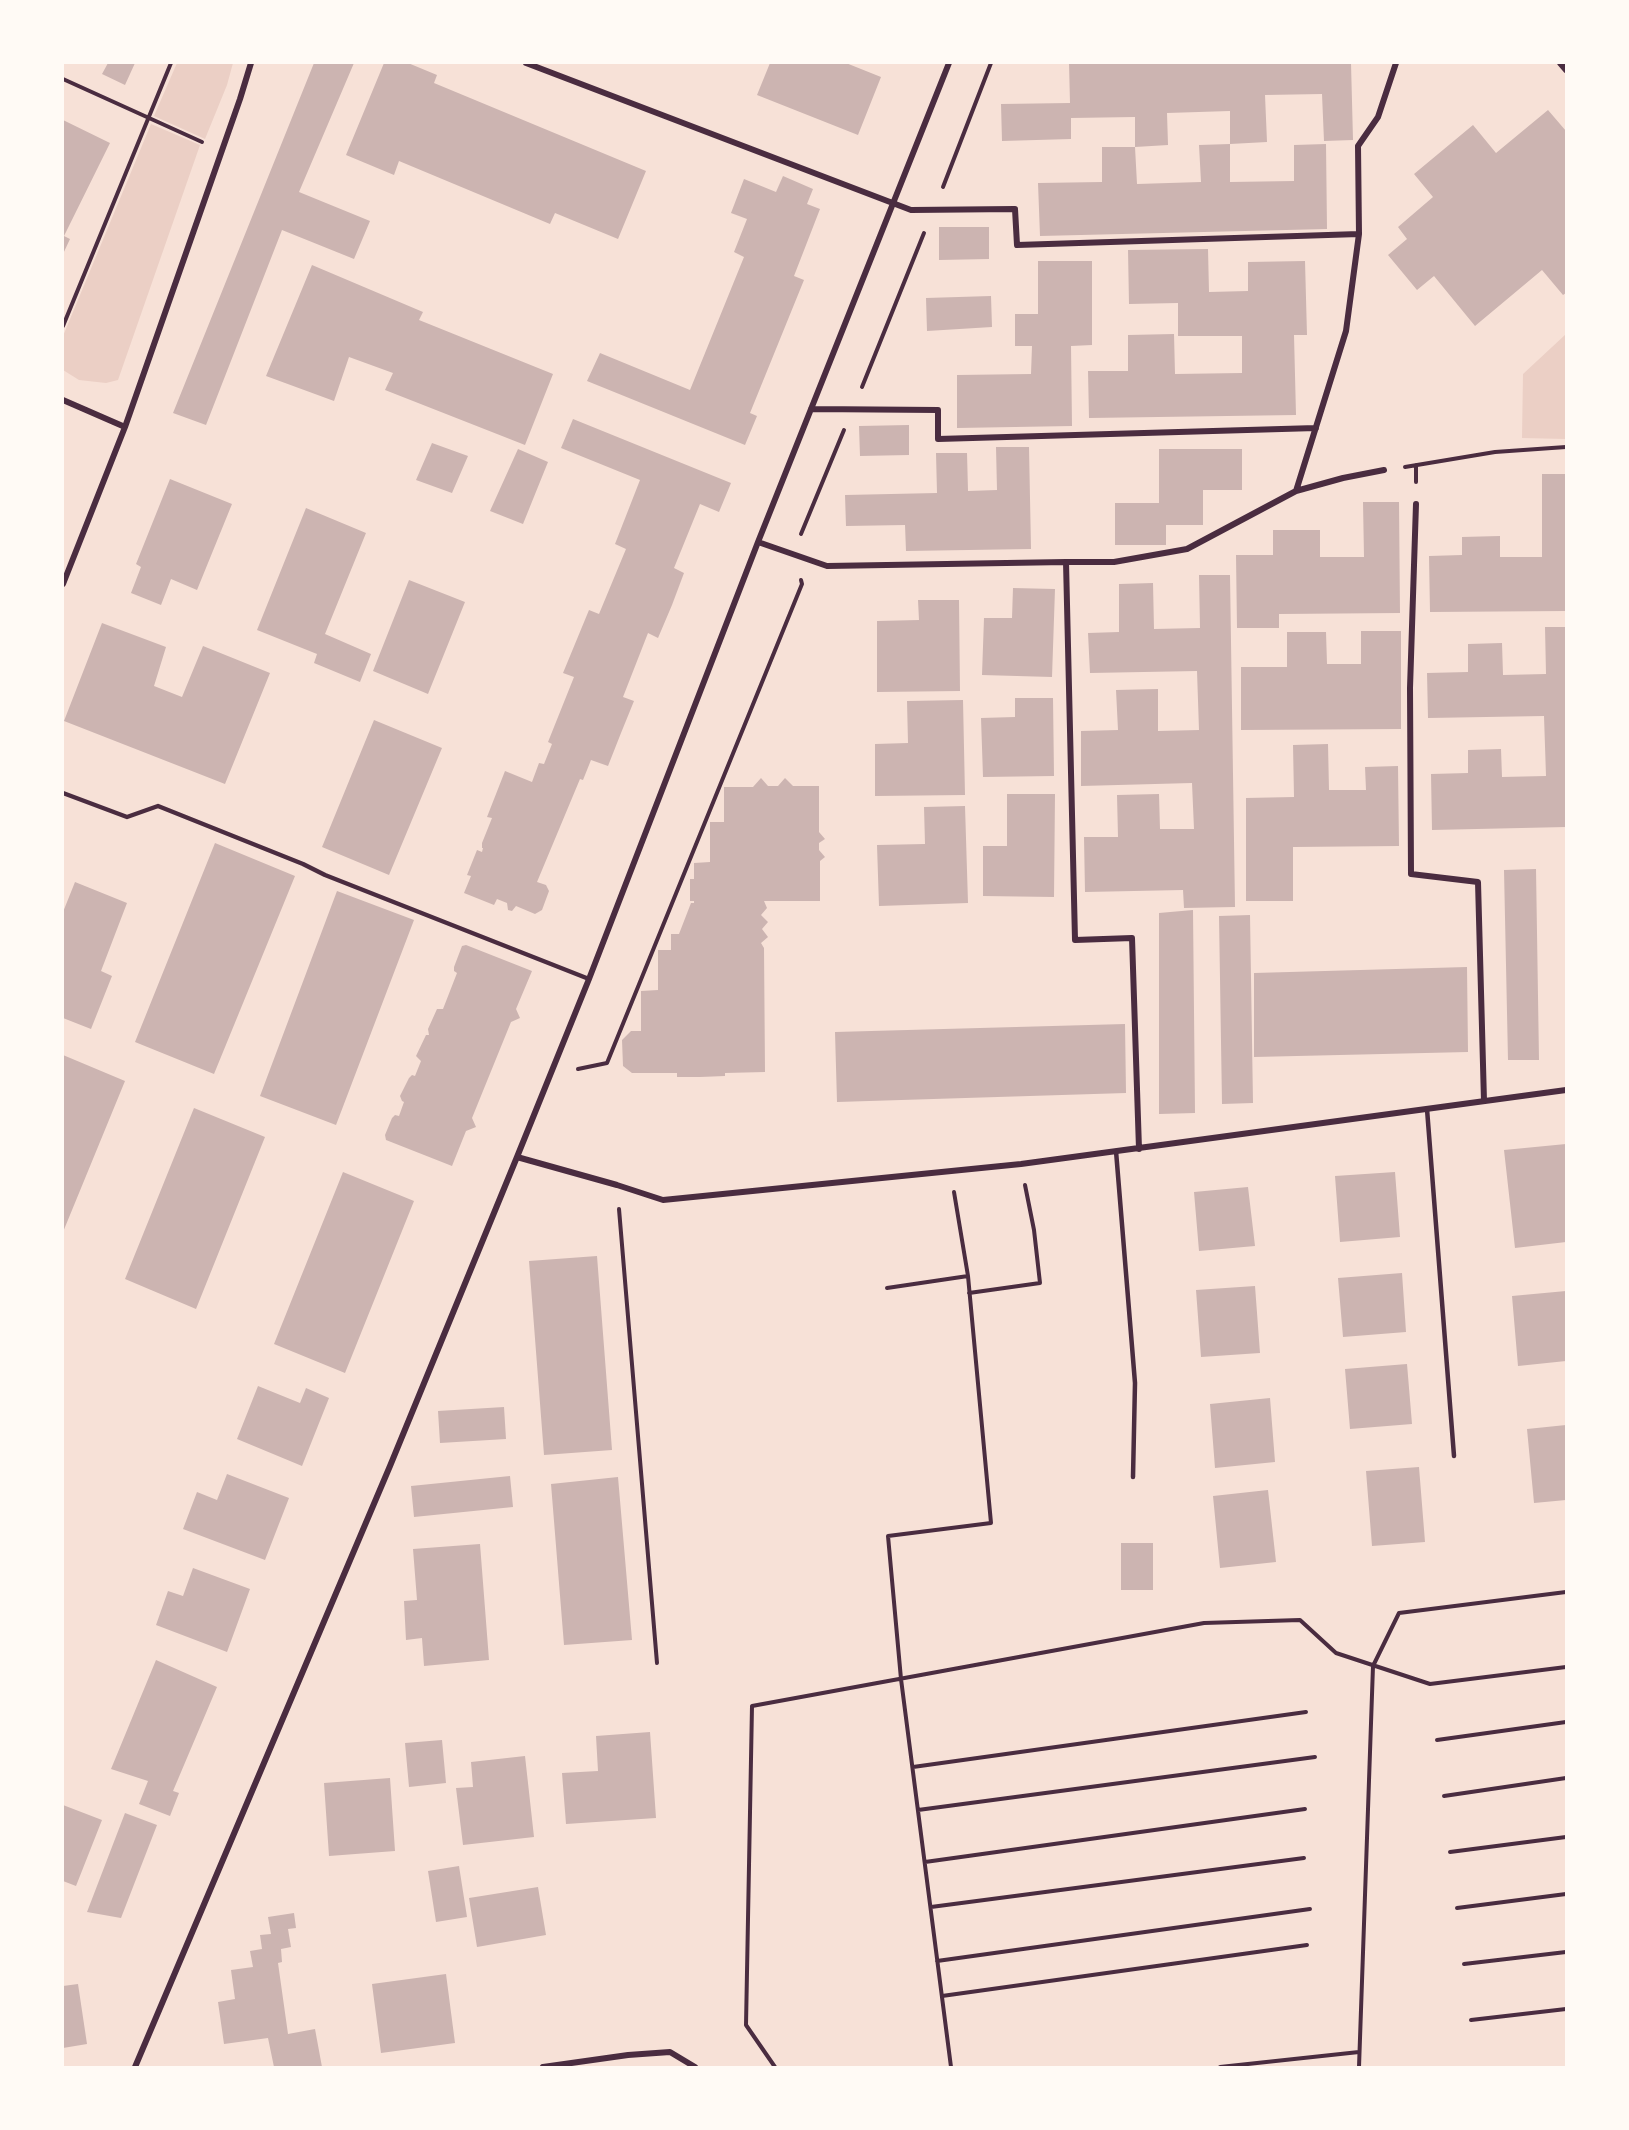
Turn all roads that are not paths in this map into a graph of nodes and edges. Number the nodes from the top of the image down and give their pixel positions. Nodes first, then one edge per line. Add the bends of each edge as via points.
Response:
1 (251, 63) edge
2 (526, 63) edge
3 (949, 63) edge
4 (1396, 63) edge
5 (1560, 63) edge
6 (1566, 70) edge
7 (892, 203) junction
8 (1359, 234) junction
9 (63, 400) edge
10 (811, 409) junction
11 (125, 427) junction
12 (1316, 428) junction
13 (1384, 470) road end
14 (1296, 491) junction
15 (1416, 504) dead end
16 (758, 542) junction
17 (1066, 562) junction
18 (63, 584) edge
19 (63, 793) edge
20 (589, 979) junction
21 (1566, 1090) edge
22 (1484, 1101) junction
23 (1427, 1109) junction
24 (1139, 1149) junction
25 (1116, 1150) junction
26 (517, 1157) junction
27 (1454, 1456) dead end
28 (1133, 1477) dead end
29 (135, 2067) edge
30 (543, 2067) edge
31 (695, 2067) edge

1 - 11 street
2 - 7 street
3 - 7 street
4 - 8 street via 1378,117 1358,146
5 - 6 street
7 - 8 street via 912,210 1015,209 1017,245
7 - 10 street
8 - 12 street via 1346,331
9 - 11 street
10 - 12 street via 938,410 938,439
10 - 16 street
11 - 18 street
12 - 14 street
13 - 14 street
14 - 17 street via 1187,549 1114,562
15 - 22 street via 1410,688 1410,874 1478,882
16 - 17 street via 826,566
16 - 20 street
17 - 24 street via 1075,940 1131,938
19 - 20 lane via 127,817 158,806
20 - 26 street
21 - 22 street
22 - 23 street
23 - 24 street
23 - 27 lane
24 - 25 street
25 - 26 street via 1021,1164 663,1200
25 - 28 lane via 1135,1383
26 - 29 street
30 - 31 street via 670,2052

